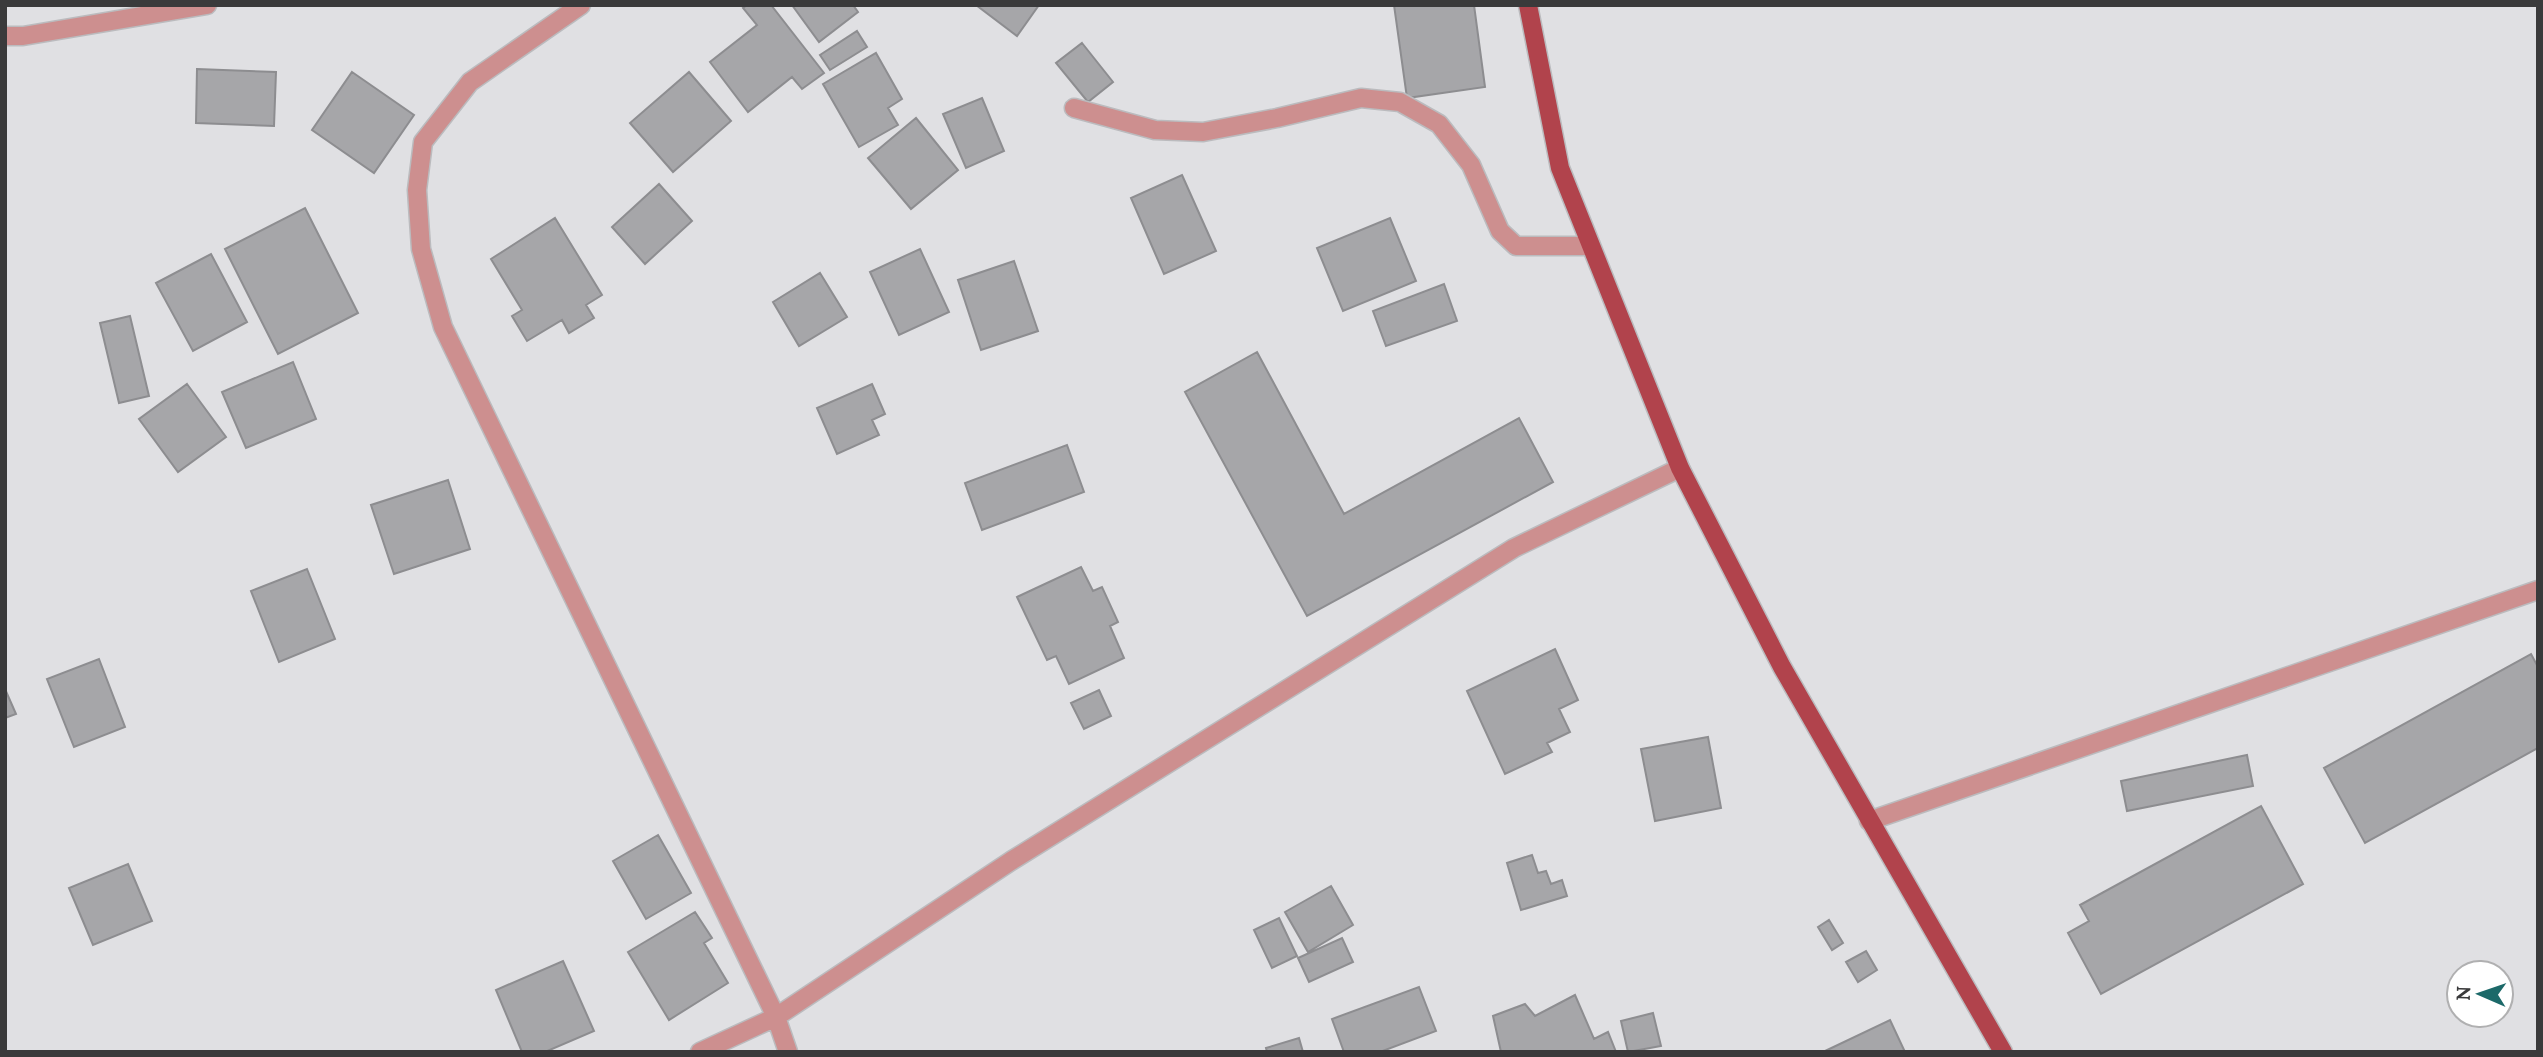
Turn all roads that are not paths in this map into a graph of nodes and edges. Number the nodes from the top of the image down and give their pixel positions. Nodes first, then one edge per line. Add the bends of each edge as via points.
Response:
1 (207, 5) edge
2 (581, 5) edge
3 (1528, 5) edge
4 (5, 36) edge
5 (1074, 108) dead end
6 (1590, 246) junction
7 (1680, 468) junction
8 (2538, 590) edge
9 (1870, 821) junction
10 (776, 1017) junction
11 (700, 1052) edge
12 (788, 1052) edge
13 (2003, 1052) edge

1 - 4 street
2 - 10 street via 470,82 422,142 417,190 421,249 443,327
3 - 6 main road via 1560,168
5 - 6 street via 1155,130 1203,132 1361,98 1400,102 1439,124 1471,165 1500,231 1516,246
6 - 7 main road
7 - 9 main road via 1782,667
7 - 10 street via 1514,548 1011,861
8 - 9 street
9 - 13 main road
10 - 11 street
10 - 12 street

